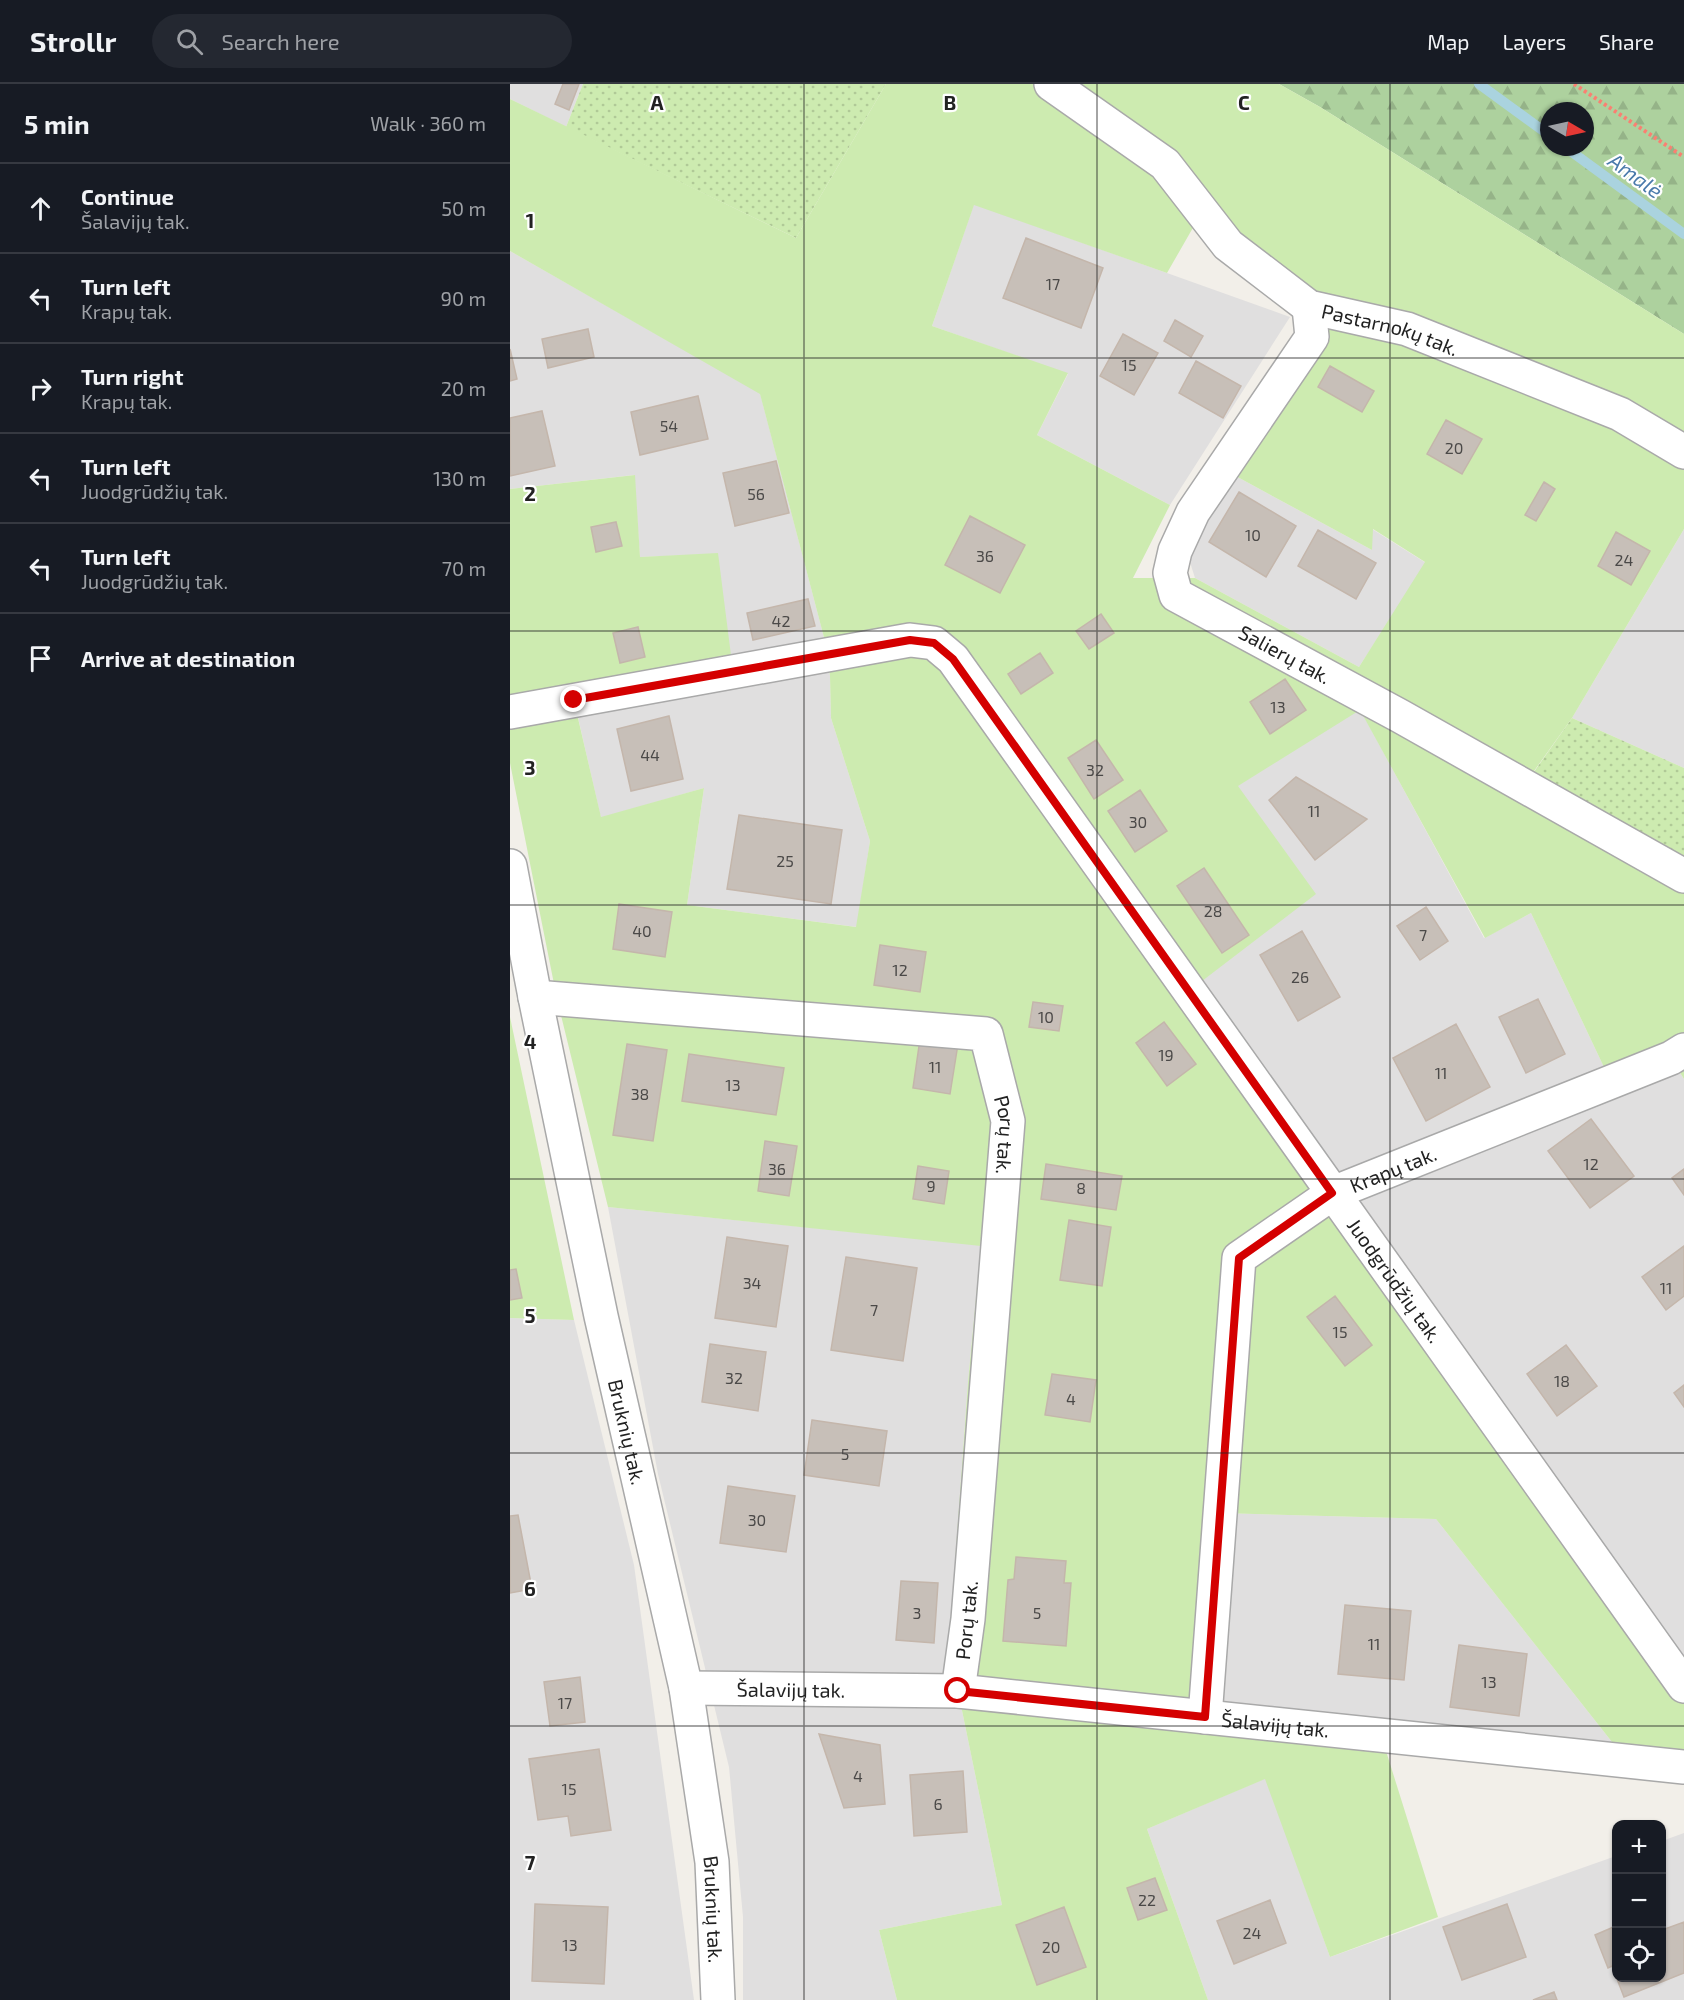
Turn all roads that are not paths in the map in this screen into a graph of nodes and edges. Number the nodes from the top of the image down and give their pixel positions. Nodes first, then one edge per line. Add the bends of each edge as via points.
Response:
1 (1051, 84) edge
2 (1309, 307) junction
3 (1684, 452) edge
4 (510, 712) edge
5 (510, 866) edge
6 (1684, 876) edge
7 (514, 909) edge
8 (535, 997) junction
9 (1680, 1062) edge
10 (1332, 1193) junction
11 (1684, 1686) edge
12 (686, 1688) junction
13 (958, 1691) junction
14 (1205, 1717) junction
15 (1684, 1767) edge
16 (718, 2000) edge

1 - 2 street, Pastarnokų tak. via 1165,164 1228,245
2 - 3 street, Pastarnokų tak. via 1407,329 1620,414
2 - 6 street, Salierų tak. via 1312,337 1192,512 1175,550 1170,573 1176,595
4 - 10 street, Juodgrūdžių tak. via 898,641 934,643 953,659
5 - 7 street, Bruknių tak.
7 - 8 street, Bruknių tak.
8 - 12 street, Bruknių tak. via 601,1316
8 - 13 street, Porų tak. via 986,1034 1008,1121 968,1619
9 - 10 street, Krapų tak.
10 - 11 street, Juodgrūdžių tak.
10 - 14 street, Krapų tak. via 1239,1258
12 - 13 street, Šalavijų tak.
12 - 16 street, Bruknių tak. via 712,1862
13 - 14 street, Šalavijų tak.
14 - 15 street, Šalavijų tak.

